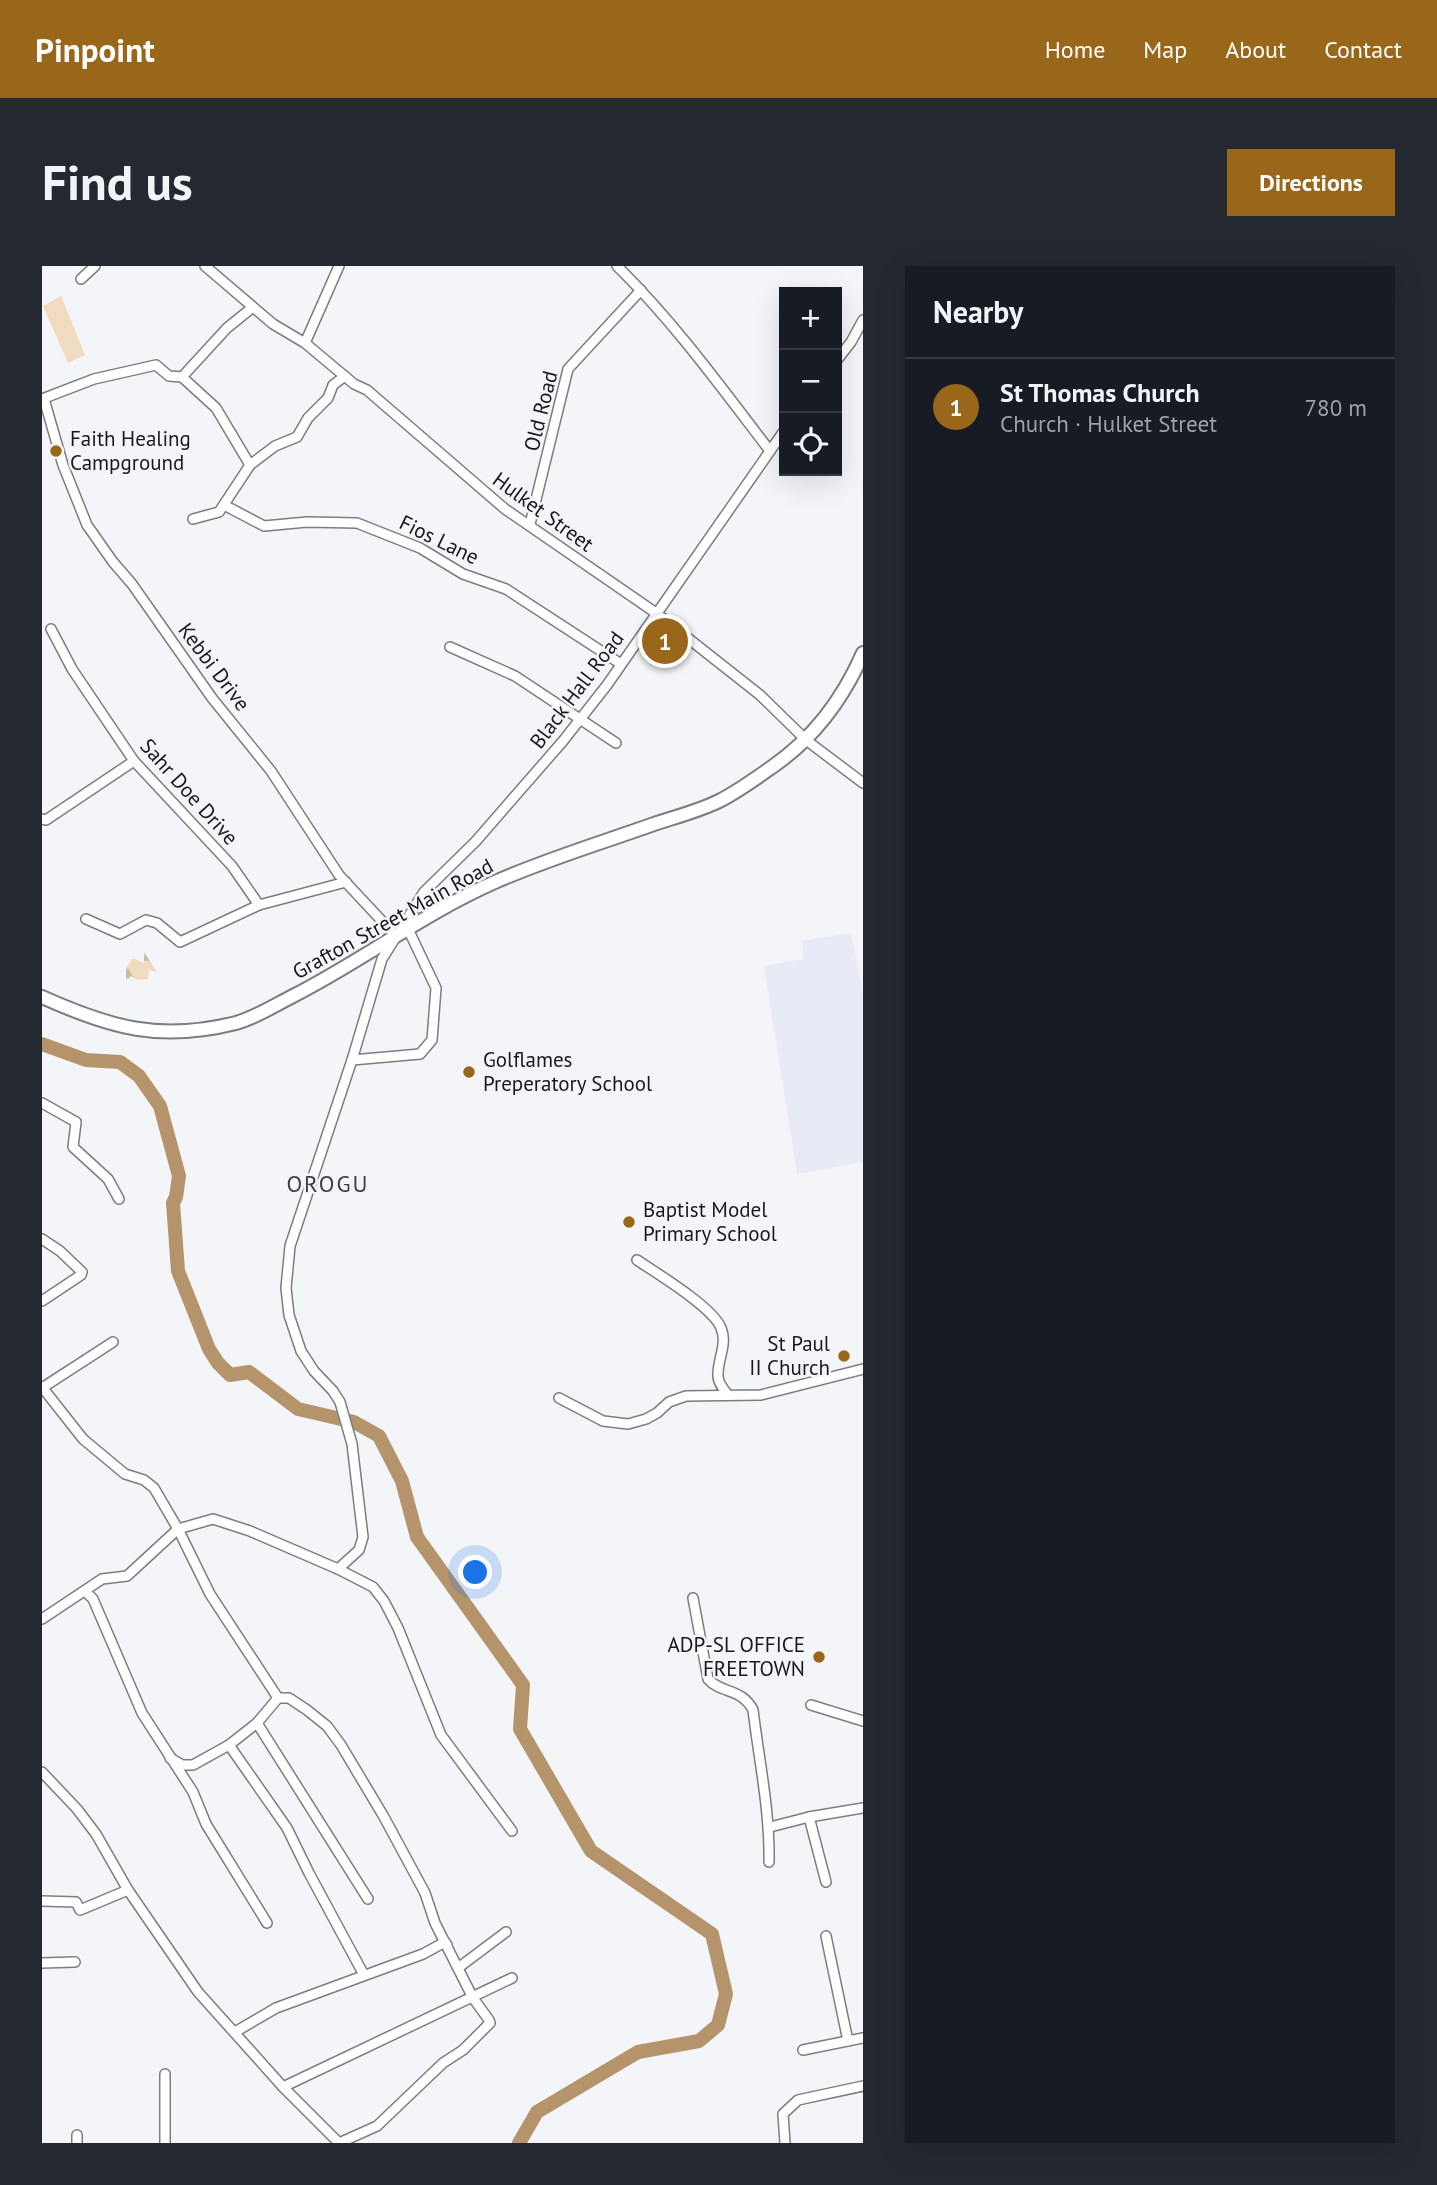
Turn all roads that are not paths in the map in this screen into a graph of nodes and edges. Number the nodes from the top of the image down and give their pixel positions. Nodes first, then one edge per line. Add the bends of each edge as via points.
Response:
1 (95, 266) edge
2 (205, 266) edge
3 (339, 266) edge
4 (617, 266) edge
5 (81, 279) dead end
6 (641, 290) junction
7 (253, 307) junction
8 (863, 320) edge
9 (305, 343) junction
10 (842, 353) edge
11 (345, 376) junction
12 (182, 377) junction
13 (43, 399) edge
14 (779, 438) edge
15 (770, 451) junction
16 (250, 465) junction
17 (224, 505) junction
18 (193, 519) dead end
19 (530, 524) junction
20 (656, 613) junction
21 (51, 629) dead end
22 (450, 647) dead end
23 (863, 653) edge
24 (621, 664) junction
25 (581, 719) junction
26 (806, 740) junction
27 (616, 743) dead end
28 (134, 761) junction
29 (863, 783) edge
30 (42, 819) edge
31 (346, 882) junction
32 (259, 905) junction
33 (86, 919) dead end
34 (408, 929) junction
35 (395, 935) junction
36 (42, 997) edge
37 (352, 1060) junction
38 (42, 1103) edge
39 (120, 1199) dead end
40 (42, 1239) edge
41 (637, 1260) dead end
42 (42, 1301) edge
43 (113, 1342) dead end
44 (863, 1369) edge
45 (42, 1387) edge
46 (728, 1395) junction
47 (559, 1398) dead end
48 (178, 1529) junction
49 (338, 1569) junction
50 (85, 1591) junction
51 (693, 1598) dead end
52 (42, 1619) edge
53 (278, 1698) junction
54 (811, 1705) dead end
55 (863, 1721) edge
56 (257, 1723) junction
57 (229, 1745) junction
58 (170, 1758) junction
59 (42, 1772) edge
60 (863, 1808) edge
61 (809, 1817) junction
62 (770, 1827) junction
63 (512, 1831) dead end
64 (769, 1862) dead end
65 (826, 1882) dead end
66 (128, 1890) junction
67 (368, 1899) dead end
68 (42, 1901) edge
69 (267, 1923) dead end
70 (506, 1932) dead end
71 (826, 1936) dead end
72 (445, 1942) junction
73 (75, 1962) dead end
74 (42, 1963) edge
75 (458, 1968) junction
76 (364, 1975) junction
77 (512, 1978) dead end
78 (472, 1998) junction
79 (235, 2032) junction
80 (863, 2038) edge
81 (848, 2041) junction
82 (803, 2050) dead end
83 (165, 2074) dead end
84 (863, 2086) edge
85 (283, 2087) junction
86 (165, 2143) edge
87 (339, 2143) edge
88 (785, 2143) edge

1 - 5 street
2 - 7 street, Hulket Street
3 - 9 street
4 - 6 street
6 - 15 street
6 - 19 street, Old Road via 568,369
7 - 9 street, Hulket Street
7 - 12 street
8 - 10 street
9 - 11 street, Hulket Street
11 - 16 street via 333,385 297,437 275,446
11 - 19 street, Hulket Street via 368,390 505,509
12 - 13 street via 169,376 156,365 94,379
12 - 16 street via 216,408
13 - 31 street, Kebbi Drive via 62,465 88,526 212,698 271,771
14 - 15 street, Black Hall Road
15 - 20 street, Black Hall Road
16 - 17 street
17 - 18 street via 219,513
17 - 24 street, Fios Lane via 264,526 357,523 420,548 463,574 506,589
19 - 20 street, Hulket Street
20 - 24 street, Black Hall Road
20 - 26 street, Hulket Street via 760,695
21 - 28 street, Sahr Doe Drive via 72,669
22 - 25 street via 515,676
23 - 26 street, Grafton Street Main Road via 835,706
24 - 25 street, Black Hall Road
25 - 27 street
25 - 35 street, Black Hall Road via 476,841 424,892
26 - 29 street, Hulket Street
26 - 34 street, Grafton Street Main Road via 718,802 495,882
28 - 30 street
28 - 32 street, Sahr Doe Drive via 232,866
31 - 32 street
31 - 35 street, Kebbi Drive
32 - 33 street via 180,942 146,920 120,934
34 - 35 street, Grafton Street Main Road
34 - 37 street via 436,988 432,1040 420,1054
35 - 36 street, Grafton Street Main Road via 304,991 238,1022 215,1027 149,1032 85,1017
35 - 37 street, Black Hall Road via 382,959
37 - 49 street, Black Hall Road via 290,1246 286,1288 301,1351 340,1402 352,1444 363,1537 359,1550
38 - 39 street via 76,1122 73,1147 108,1178
40 - 42 street via 82,1272
41 - 46 street via 714,1317 723,1338 718,1377
43 - 45 street
44 - 46 street via 761,1395
45 - 48 street via 83,1439 125,1474 154,1488
46 - 47 street via 675,1399 646,1419 621,1424 603,1421
48 - 49 street via 213,1519
48 - 50 street via 127,1576 102,1579
48 - 53 street via 210,1594
49 - 63 street via 373,1587 384,1601 441,1735
50 - 52 street
50 - 58 street via 93,1599 142,1713
51 - 62 street via 708,1679 736,1692 753,1710
53 - 56 street
53 - 72 street via 289,1698 334,1735 384,1817
54 - 55 street
56 - 57 street
56 - 67 street
57 - 58 street via 193,1765
57 - 76 street via 287,1828
58 - 69 street
59 - 66 street via 96,1834
60 - 61 street
61 - 62 street
61 - 65 street
62 - 64 street
66 - 68 street via 80,1910 76,1902
66 - 79 street via 198,1993
70 - 75 street
71 - 81 street
72 - 75 street
72 - 76 street
73 - 74 street
75 - 78 street
76 - 79 street via 276,2008
77 - 78 street
78 - 85 street
78 - 87 street via 490,2023 377,2126
79 - 85 street
80 - 81 street
81 - 82 street
83 - 86 street
84 - 88 street via 798,2099 783,2114
85 - 87 street

